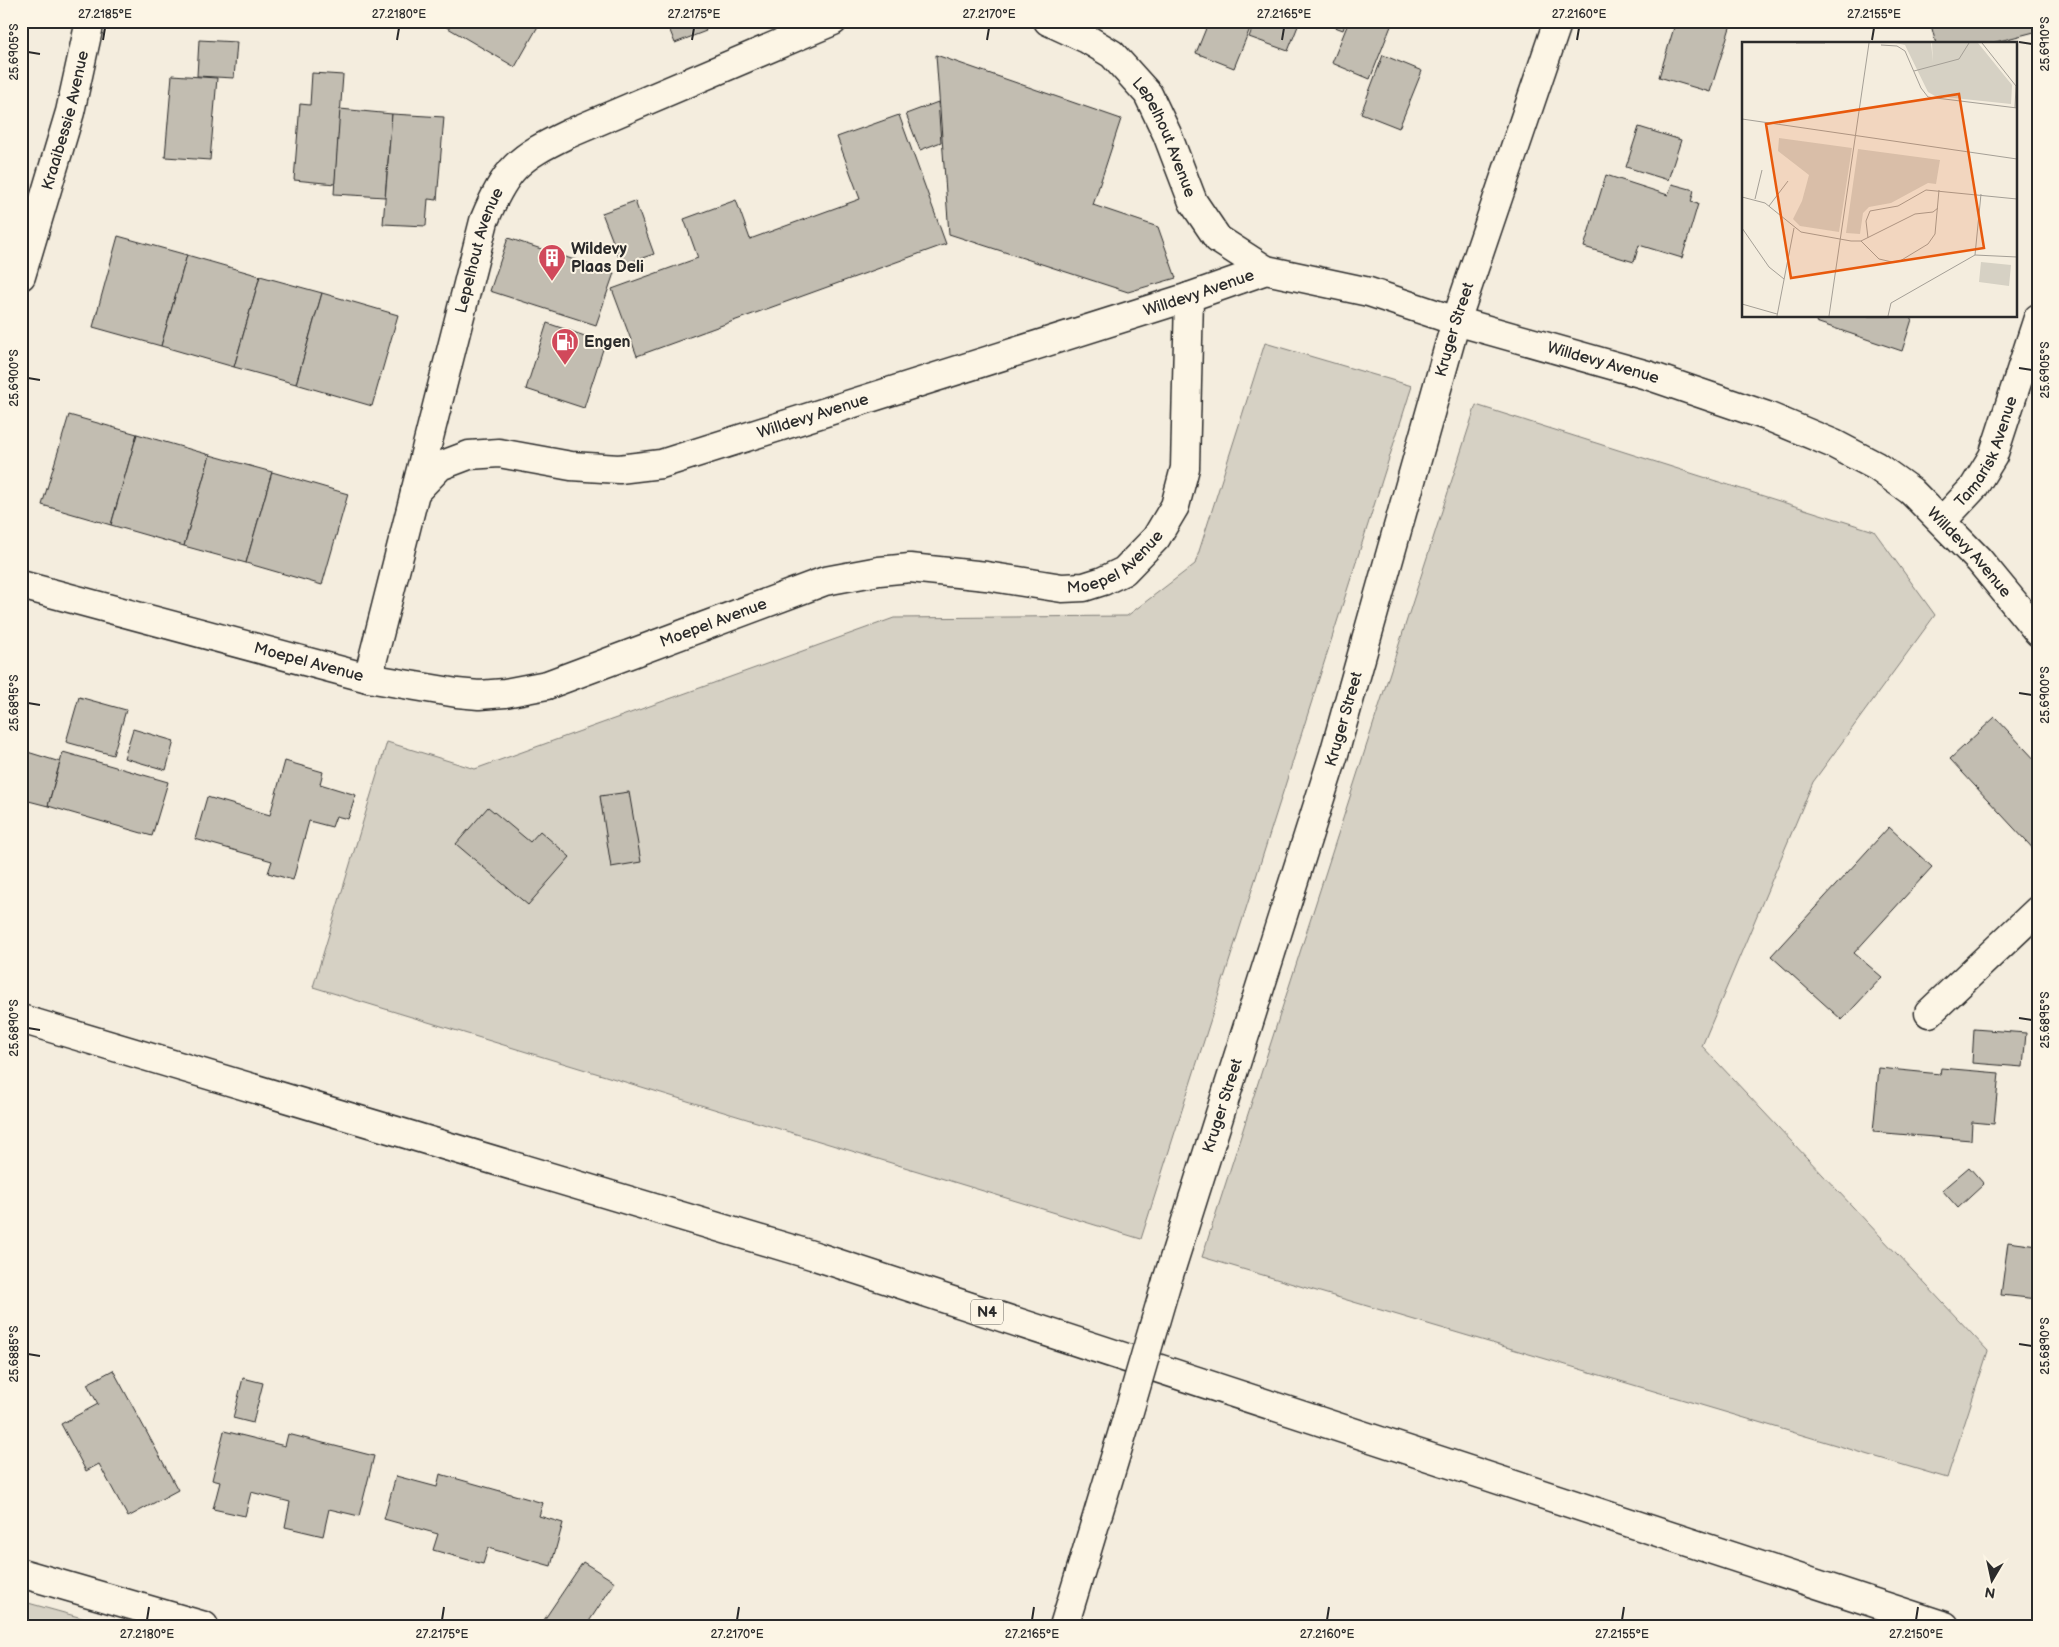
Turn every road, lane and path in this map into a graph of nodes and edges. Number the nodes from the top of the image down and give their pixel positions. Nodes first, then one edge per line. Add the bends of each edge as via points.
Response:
1 (90, 21) edge
2 (834, 21) edge
3 (1048, 21) edge
4 (1558, 21) edge
5 (1266, 270) junction
6 (21, 276) edge
7 (1189, 297) junction
8 (2038, 318) edge
9 (1456, 321) junction
10 (415, 492) junction
11 (1942, 521) junction
12 (21, 584) edge
13 (2038, 632) edge
14 (368, 678) junction
15 (2038, 910) edge
16 (1929, 1013) dead end
17 (21, 1020) edge
18 (21, 1573) edge
19 (204, 1626) edge
20 (1064, 1626) edge
21 (1945, 1626) edge

1 - 6 main road, Kraaibessie Avenue via 70,112
2 - 10 main road, Lepelhout Avenue via 568,134 536,149 512,168 495,194 484,221
3 - 5 main road, Lepelhout Avenue via 1112,54 1148,94 1168,134 1193,202 1218,239
4 - 9 main road, Kruger Street
5 - 7 main road, Willdevy Avenue
5 - 9 main road, Willdevy Avenue via 1369,292
7 - 10 main road, Willdevy Avenue via 661,464 619,469 571,466 499,453 469,455 440,466
7 - 14 main road, Moepel Avenue via 1185,468 1175,506 1156,538 1137,560 1124,571 1103,581 1062,588 938,570 879,571 825,581 563,680 526,690 457,694
8 - 11 main road, Tamarisk Avenue via 1993,456 1974,487
9 - 11 main road, Willdevy Avenue via 1647,375 1767,416 1876,466 1911,491
9 - 20 main road, Kruger Street, bridge via 1334,754 1168,1280
10 - 14 main road, Lepelhout Avenue
11 - 13 main road, Willdevy Avenue
12 - 14 main road, Moepel Avenue
15 - 16 main road
17 - 21 main road, N4 via 815,1256
18 - 19 main road

